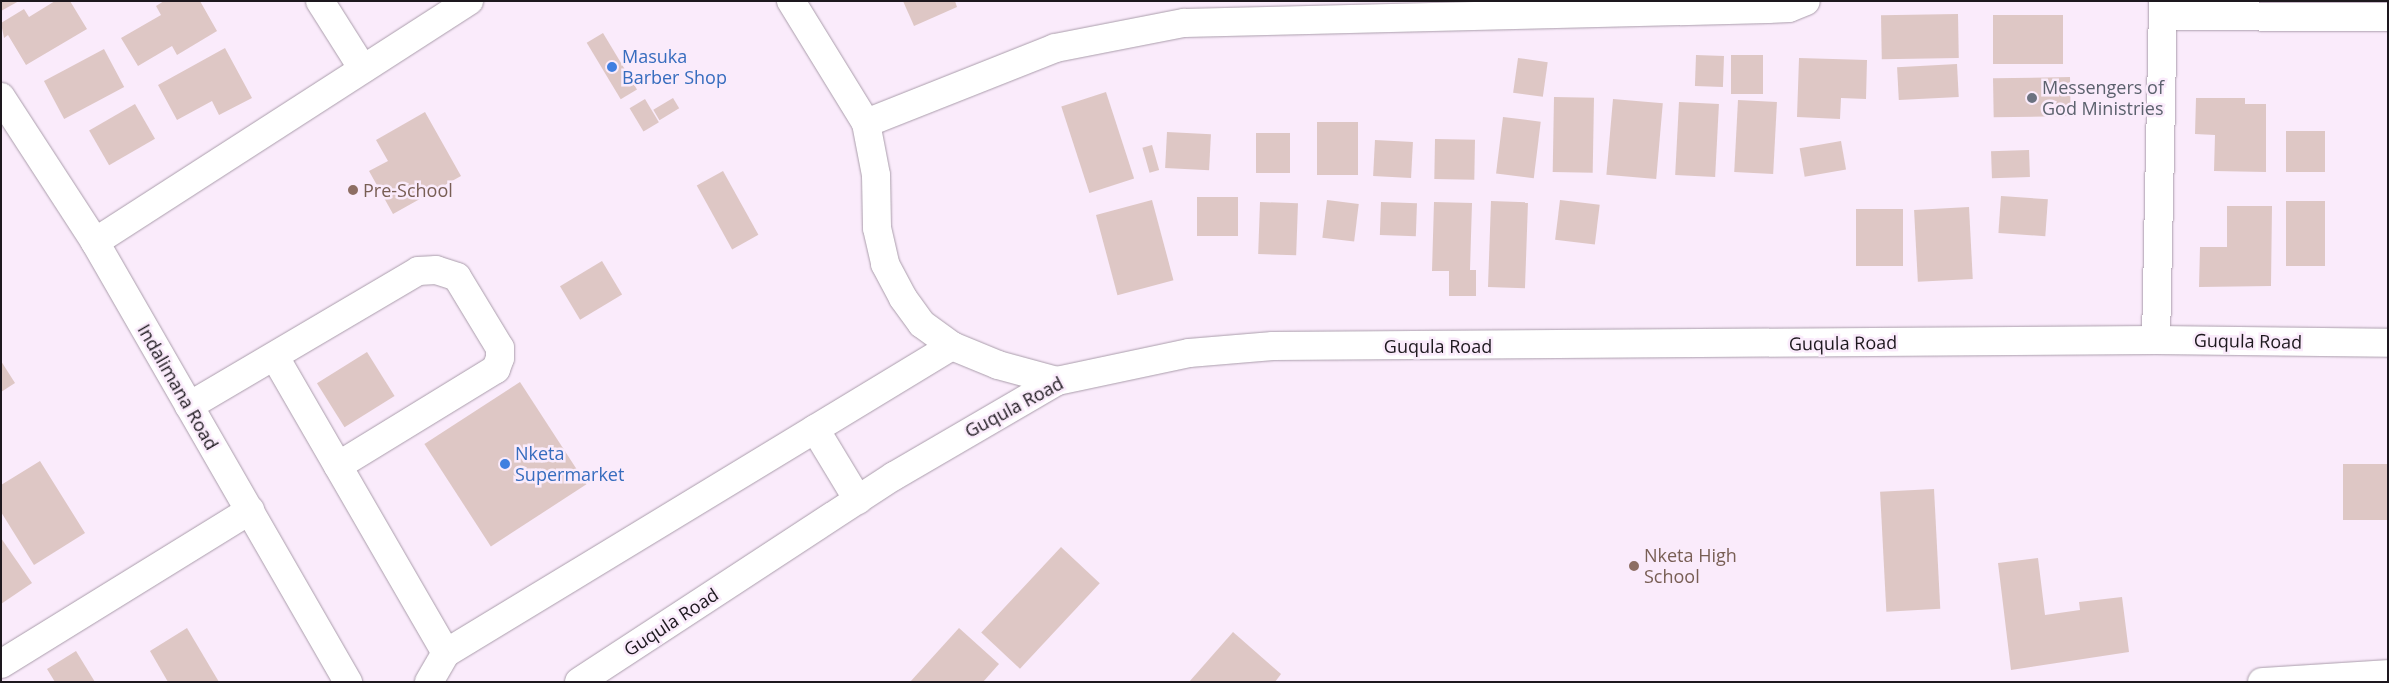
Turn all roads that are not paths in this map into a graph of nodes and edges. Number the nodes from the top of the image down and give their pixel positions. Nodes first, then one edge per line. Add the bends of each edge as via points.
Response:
1 (320, 1) edge
2 (469, 1) edge
3 (791, 1) edge
4 (1806, 1) edge
5 (2163, 9) edge
6 (2388, 18) edge
7 (363, 68) junction
8 (1, 97) edge
9 (866, 123) junction
10 (95, 242) junction
11 (2156, 340) junction
12 (2388, 343) edge
13 (952, 346) junction
14 (275, 357) junction
15 (1056, 381) junction
16 (189, 406) junction
17 (815, 429) junction
18 (338, 466) junction
19 (858, 500) junction
20 (250, 510) junction
21 (446, 652) junction
22 (1, 664) edge
23 (2388, 674) edge
24 (348, 682) edge
25 (429, 682) edge
26 (579, 682) edge
27 (2262, 682) edge

1 - 7 street
2 - 7 street
3 - 9 street
4 - 9 street via 1775,9 1168,25 1047,51
5 - 6 street
5 - 11 street
7 - 10 street
8 - 10 street, Indalimana Road
9 - 13 street via 876,175 877,228 885,264 922,324
10 - 16 street, Indalimana Road
11 - 12 street, Guqula Road
11 - 15 street, Guqula Road via 1273,346 1189,353
13 - 15 street via 998,365
13 - 17 street
14 - 16 street
14 - 18 street
14 - 18 street via 418,271 436,270 457,277 500,348 496,369
15 - 19 street, Guqula Road via 978,424
16 - 20 street, Indalimana Road
17 - 19 street
17 - 21 street
18 - 21 street
19 - 26 street, Guqula Road
20 - 22 street
20 - 24 street, Indalimana Road
21 - 25 street
23 - 27 street

